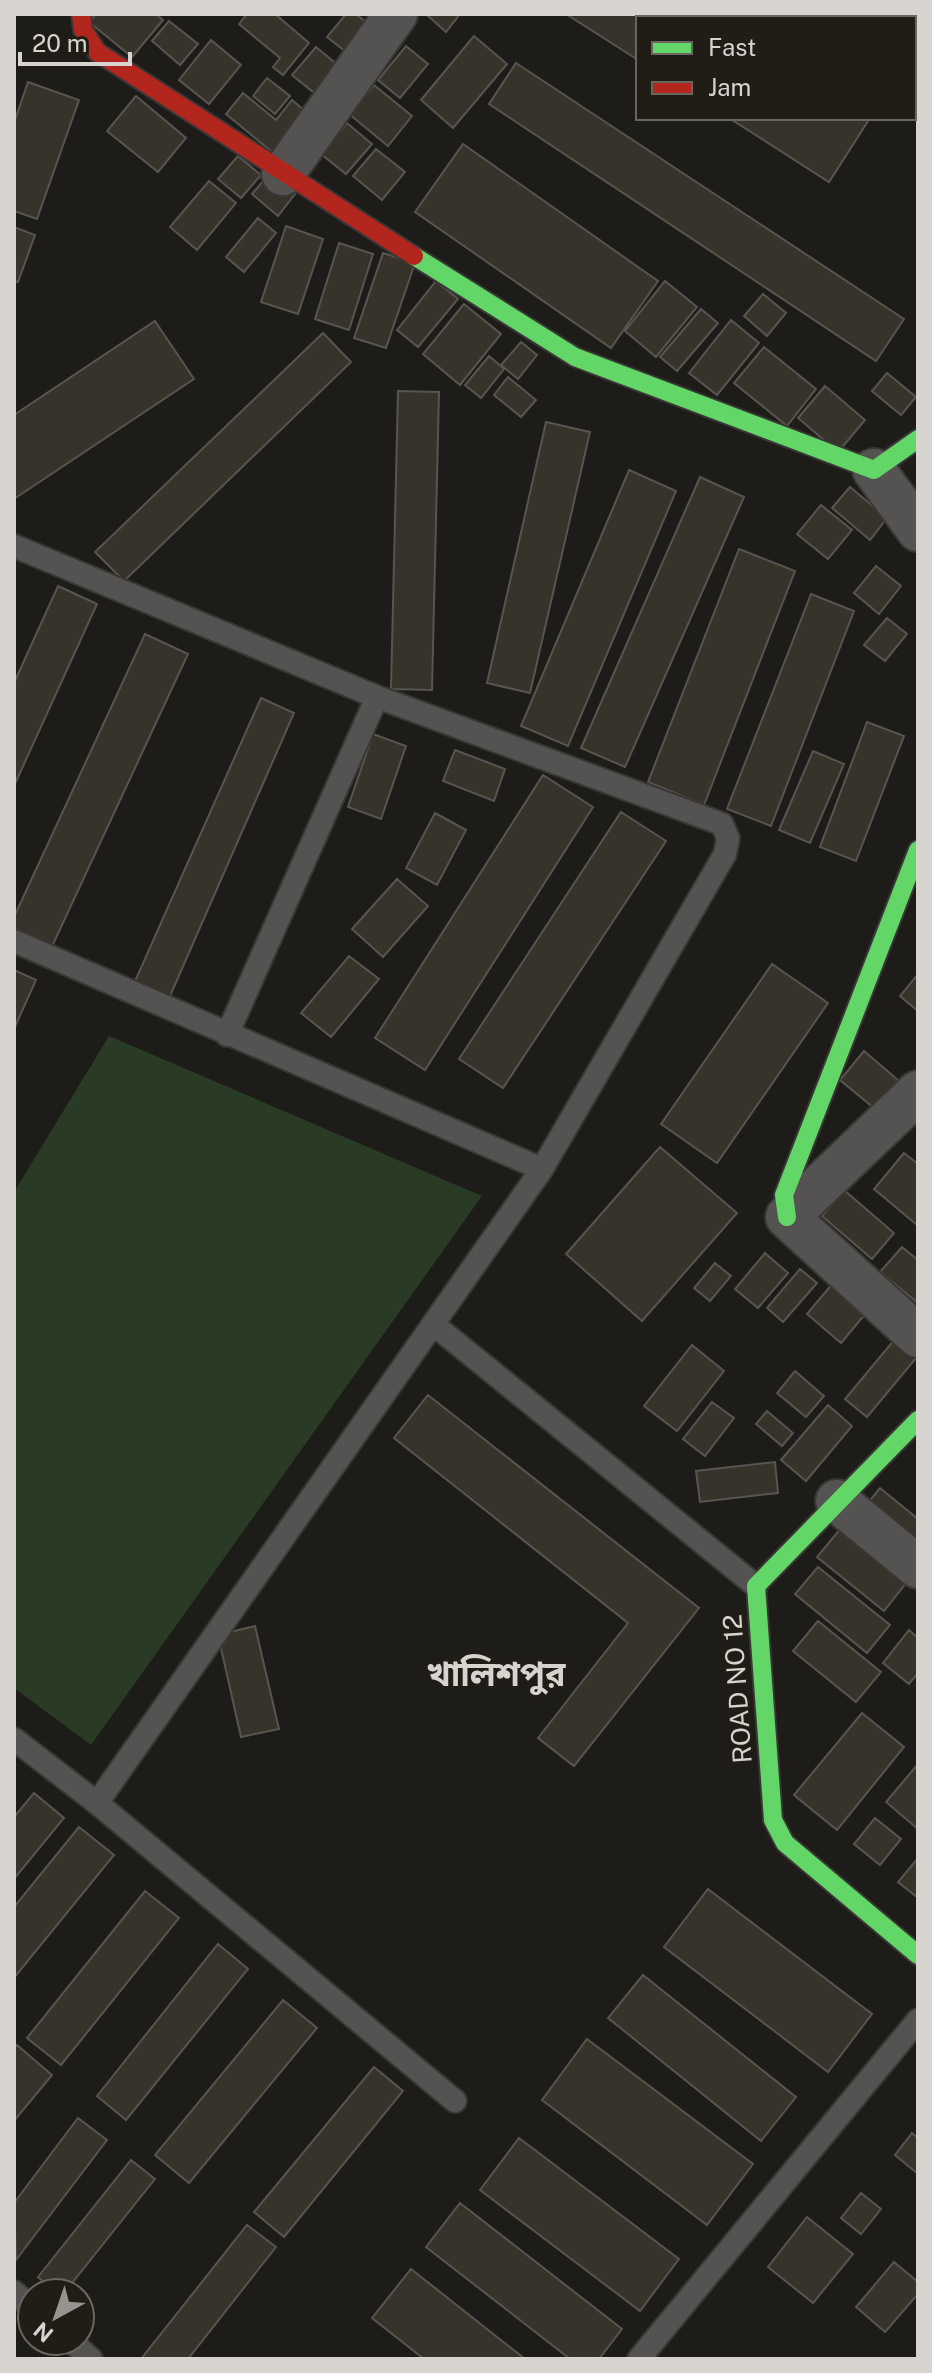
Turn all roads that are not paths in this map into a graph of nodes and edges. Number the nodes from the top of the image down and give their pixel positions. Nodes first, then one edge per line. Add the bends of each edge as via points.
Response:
1 (81, 14) edge
2 (396, 14) edge
3 (283, 174) junction
4 (918, 439) edge
5 (874, 470) junction
6 (918, 530) edge
7 (14, 546) edge
8 (377, 697) junction
9 (918, 850) edge
10 (14, 941) edge
11 (227, 1035) junction
12 (918, 1092) edge
13 (542, 1169) junction
14 (787, 1217) junction
15 (433, 1324) junction
16 (918, 1336) edge
17 (918, 1420) edge
18 (837, 1501) junction
19 (918, 1567) edge
20 (756, 1586) junction
21 (14, 1739) edge
22 (97, 1803) junction
23 (918, 1955) edge
24 (918, 2020) edge
25 (455, 2101) dead end
26 (639, 2359) edge

1 - 3 street via 83,30 97,52
2 - 3 street
3 - 5 street via 575,357
4 - 5 street
5 - 6 street
7 - 8 lane
8 - 11 lane
8 - 13 lane via 722,824 728,838 725,854
9 - 14 street via 784,1195
10 - 11 lane
11 - 13 lane
12 - 14 street
13 - 15 lane
14 - 16 street
15 - 20 lane
15 - 22 lane
17 - 18 street, ROAD NO 12
18 - 19 street
18 - 20 street, ROAD NO 12
20 - 23 street, ROAD NO 12 via 773,1820 785,1843
21 - 22 lane
22 - 25 lane
24 - 26 lane

